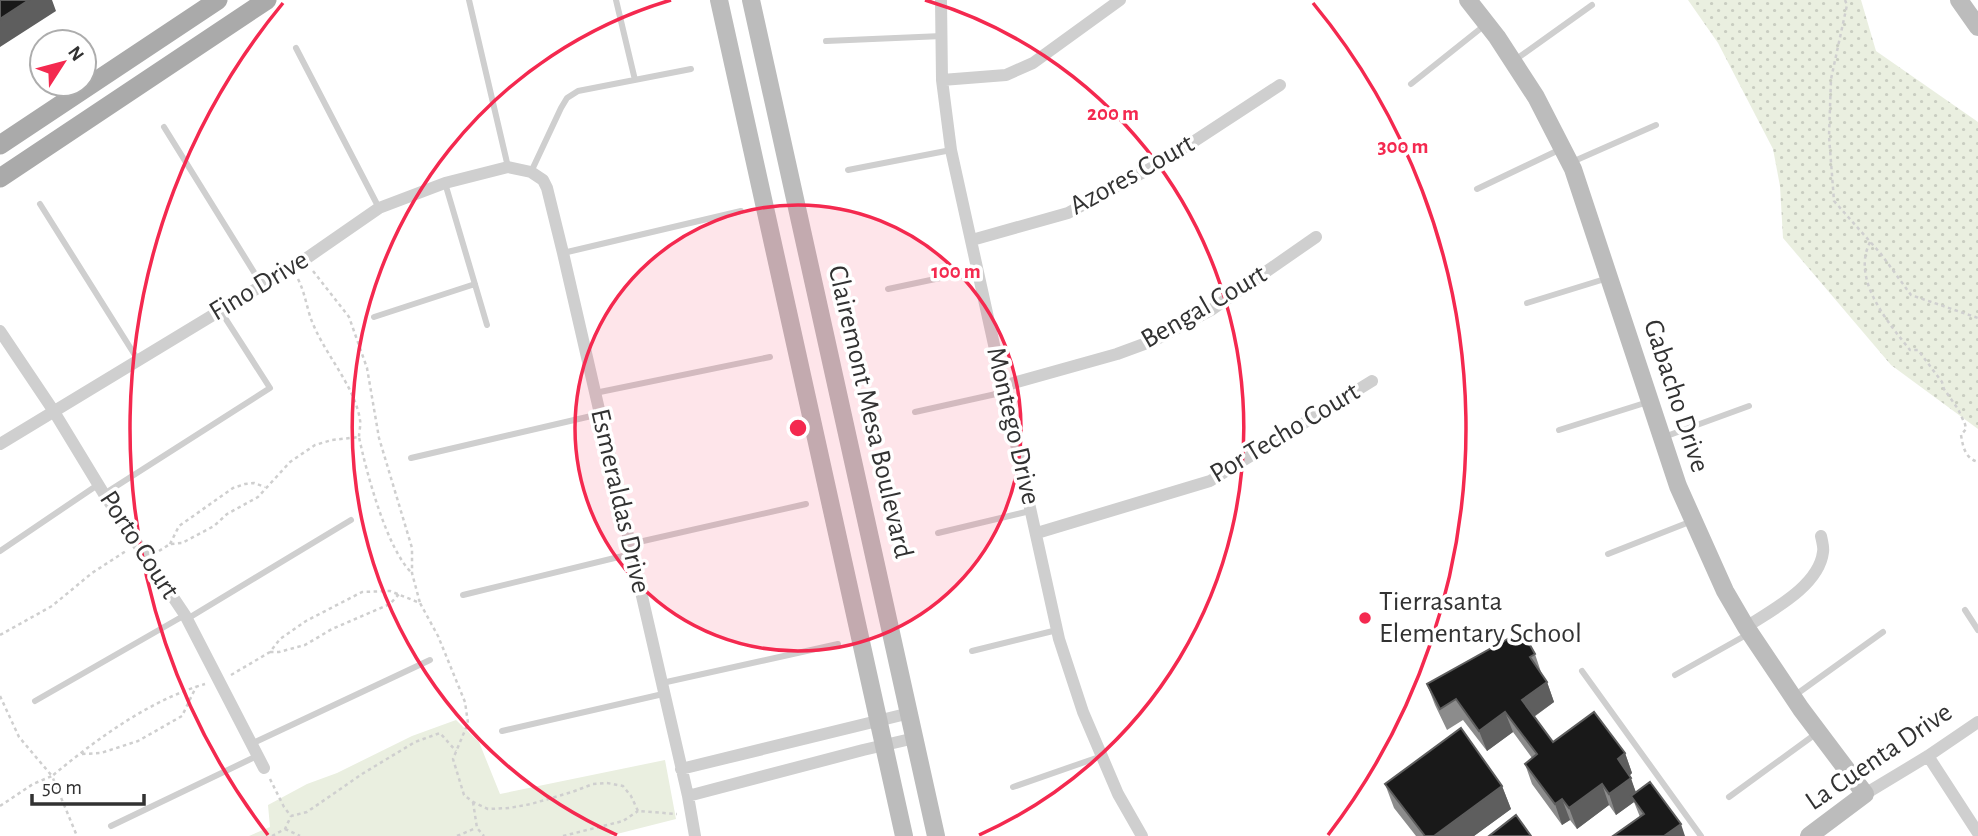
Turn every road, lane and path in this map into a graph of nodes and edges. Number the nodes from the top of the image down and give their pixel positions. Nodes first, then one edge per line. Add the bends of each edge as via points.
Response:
1 (218, 0) edge
2 (469, 0) edge
3 (616, 0) edge
4 (719, 0) edge
5 (751, 0) edge
6 (941, 0) edge
7 (1120, 0) edge
8 (1468, 0) edge
9 (1844, 0) edge
10 (1959, 0) edge
11 (257, 3) edge
12 (1592, 5) dead end
13 (1487, 23) junction
14 (1978, 27) edge
15 (942, 36) junction
16 (826, 41) dead end
17 (296, 48) dead end
18 (1513, 61) junction
19 (691, 69) dead end
20 (635, 80) junction
21 (942, 80) junction
22 (1411, 84) dead end
23 (1280, 85) dead end
24 (1656, 125) dead end
25 (164, 127) dead end
26 (0, 145) edge
27 (951, 150) junction
28 (1567, 156) junction
29 (508, 167) junction
30 (848, 170) dead end
31 (531, 172) junction
32 (0, 178) edge
33 (445, 183) junction
34 (1477, 189) dead end
35 (40, 204) dead end
36 (379, 208) junction
37 (741, 211) dead end
38 (1317, 237) dead end
39 (972, 240) junction
40 (1870, 242) junction
41 (564, 253) junction
42 (304, 260) junction
43 (291, 267) junction
44 (978, 270) junction
45 (1609, 277) junction
46 (475, 284) junction
47 (262, 285) junction
48 (888, 289) dead end
49 (1527, 303) dead end
50 (220, 310) junction
51 (374, 317) dead end
52 (1978, 318) edge
53 (487, 324) dead end
54 (0, 331) edge
55 (770, 356) dead end
56 (138, 360) junction
57 (1372, 381) dead end
58 (1004, 389) junction
59 (595, 393) junction
60 (1650, 401) junction
61 (1749, 406) dead end
62 (53, 410) junction
63 (915, 412) dead end
64 (600, 414) junction
65 (1559, 430) dead end
66 (359, 437) junction
67 (1662, 438) junction
68 (0, 444) edge
69 (411, 458) dead end
70 (1978, 461) edge
71 (265, 488) junction
72 (102, 489) junction
73 (806, 504) dead end
74 (1032, 511) junction
75 (351, 520) dead end
76 (1693, 520) junction
77 (939, 533) dead end
78 (1037, 533) junction
79 (1821, 536) dead end
80 (137, 543) junction
81 (170, 544) junction
82 (631, 549) junction
83 (0, 551) edge
84 (1608, 554) dead end
85 (147, 558) junction
86 (412, 573) junction
87 (398, 594) junction
88 (463, 595) dead end
89 (420, 603) junction
90 (1965, 610) dead end
91 (186, 617) junction
92 (1057, 630) junction
93 (1748, 630) junction
94 (1978, 630) edge
95 (1883, 632) dead end
96 (0, 635) edge
97 (838, 644) dead end
98 (972, 651) dead end
99 (270, 652) junction
100 (430, 660) dead end
101 (1582, 671) dead end
102 (1675, 675) dead end
103 (219, 680) junction
104 (196, 687) junction
105 (662, 689) junction
106 (0, 696) edge
107 (1793, 697) junction
108 (35, 701) dead end
109 (910, 713) junction
110 (877, 720) junction
111 (1978, 722) edge
112 (502, 732) dead end
113 (1819, 732) junction
114 (915, 738) junction
115 (882, 746) junction
116 (254, 750) junction
117 (456, 751) junction
118 (80, 754) junction
119 (1928, 756) junction
120 (1102, 757) junction
121 (264, 768) joint
122 (681, 769) junction
123 (52, 776) junction
124 (1013, 788) dead end
125 (1865, 794) junction
126 (688, 796) junction
127 (1729, 797) dead end
128 (472, 802) junction
129 (0, 806) edge
130 (638, 811) junction
131 (690, 814) junction
132 (290, 816) junction
133 (111, 825) dead end
134 (477, 828) junction
135 (285, 829) junction
136 (1978, 833) edge
137 (77, 836) edge
138 (272, 836) edge
139 (300, 836) edge
140 (457, 836) edge
141 (484, 836) edge
142 (563, 836) edge
143 (695, 836) edge
144 (904, 836) edge
145 (936, 836) edge
146 (1142, 836) edge
147 (1701, 836) edge
148 (1809, 836) edge

1 - 26 main road
2 - 29 lane
3 - 20 lane
4 - 110 main road, Clairemont Mesa Boulevard
5 - 109 main road, Clairemont Mesa Boulevard
6 - 15 street, Montego Drive
7 - 21 street via 1033,63 1006,75
8 - 13 main road, Gabacho Drive
9 - 40 path via 1847,5 1831,79 1834,201
10 - 14 main road
11 - 32 main road
12 - 18 lane
13 - 18 main road, Gabacho Drive
13 - 22 lane
15 - 16 lane
15 - 21 street, Montego Drive
17 - 36 lane
18 - 28 main road, Gabacho Drive
19 - 20 lane
20 - 31 lane via 578,91 567,98
21 - 27 street, Montego Drive
23 - 39 street, Azores Court via 1164,161 1068,213
24 - 28 lane
25 - 47 lane
27 - 30 lane
27 - 39 street, Montego Drive
28 - 34 lane
28 - 45 main road, Gabacho Drive
29 - 31 street, Fino Drive
29 - 33 street, Fino Drive
31 - 41 street, Esmeraldas Drive via 547,188
33 - 36 street, Fino Drive
33 - 46 lane
35 - 56 lane
36 - 42 street, Fino Drive
37 - 41 lane
38 - 58 street, Bengal Court via 1211,310 1156,340
39 - 44 street, Montego Drive
40 - 52 path via 1911,295
40 - 70 path via 1865,252 1866,280 1881,312 1942,382 1965,424 1961,435 1966,453
41 - 59 street, Esmeraldas Drive
42 - 43 street, Fino Drive
42 - 86 path via 349,317 367,369 379,438 412,548
43 - 47 street, Fino Drive
43 - 66 path via 310,316 350,392 361,422
44 - 48 lane
44 - 58 street, Montego Drive
45 - 49 lane
45 - 60 main road, Gabacho Drive
46 - 51 lane
46 - 53 lane
47 - 50 street, Fino Drive
50 - 56 street, Fino Drive
50 - 72 lane via 270,388
54 - 62 street, Porto Court
55 - 59 lane
56 - 62 street, Fino Drive
57 - 78 street, Por Techo Court via 1210,481
58 - 63 lane
58 - 74 street, Montego Drive
59 - 64 street, Esmeraldas Drive
60 - 65 lane
60 - 67 main road, Gabacho Drive
61 - 67 lane
62 - 68 street, Fino Drive
62 - 72 street, Porto Court
64 - 69 lane
64 - 82 street, Esmeraldas Drive
66 - 71 path via 315,445
66 - 86 path via 382,517 402,564
67 - 76 main road, Gabacho Drive
71 - 81 path via 205,532
71 - 81 path via 254,483 233,488 179,526
72 - 80 street, Porto Court
72 - 83 lane
73 - 82 lane
74 - 77 lane
74 - 78 street, Montego Drive
75 - 91 lane
76 - 84 lane
76 - 93 main road, Gabacho Drive
78 - 92 street, Montego Drive
79 - 93 street via 1824,551 1806,586
80 - 85 street, Porto Court
80 - 96 path via 52,606
81 - 85 path
82 - 88 lane
82 - 105 street, Esmeraldas Drive
85 - 91 street, Porto Court
86 - 89 path
87 - 89 path
87 - 99 path via 390,604 305,645
87 - 99 path via 390,590 362,592 306,621
89 - 117 path via 465,702 468,723
90 - 94 lane
91 - 103 street, Porto Court
91 - 108 lane
92 - 98 lane
92 - 120 street, Montego Drive
93 - 102 lane
93 - 107 main road, Gabacho Drive
95 - 107 lane
97 - 105 lane
99 - 103 path
100 - 116 lane
101 - 147 lane
103 - 104 path
103 - 116 street, Porto Court
104 - 118 path via 138,715
104 - 118 path via 182,716 138,741 101,753
105 - 112 lane
105 - 122 street, Esmeraldas Drive
106 - 123 path via 19,737
107 - 113 main road, Gabacho Drive
109 - 110 street
109 - 114 main road, Clairemont Mesa Boulevard
110 - 115 main road, Clairemont Mesa Boulevard
110 - 122 street
111 - 119 street, La Cuenta Drive
113 - 125 main road, Gabacho Drive
113 - 127 lane
114 - 115 street
114 - 145 main road, Clairemont Mesa Boulevard
115 - 126 street
115 - 144 main road, Clairemont Mesa Boulevard
116 - 121 street, Porto Court
116 - 133 lane
117 - 128 path via 453,759 464,795
117 - 132 path via 440,733 415,742 307,812
118 - 123 path
119 - 125 street, La Cuenta Drive
119 - 136 street
120 - 124 lane
120 - 146 street, Montego Drive
121 - 132 path
122 - 126 street, Esmeraldas Drive
123 - 129 path
123 - 137 path
125 - 148 main road, La Cuenta Drive
126 - 131 street, Esmeraldas Drive
128 - 130 path via 488,809 509,808 607,783 623,786
128 - 134 path
130 - 131 path
130 - 142 path via 624,821
131 - 143 street, Esmeraldas Drive
132 - 135 path
134 - 140 path
134 - 141 path
135 - 138 path
135 - 139 path

